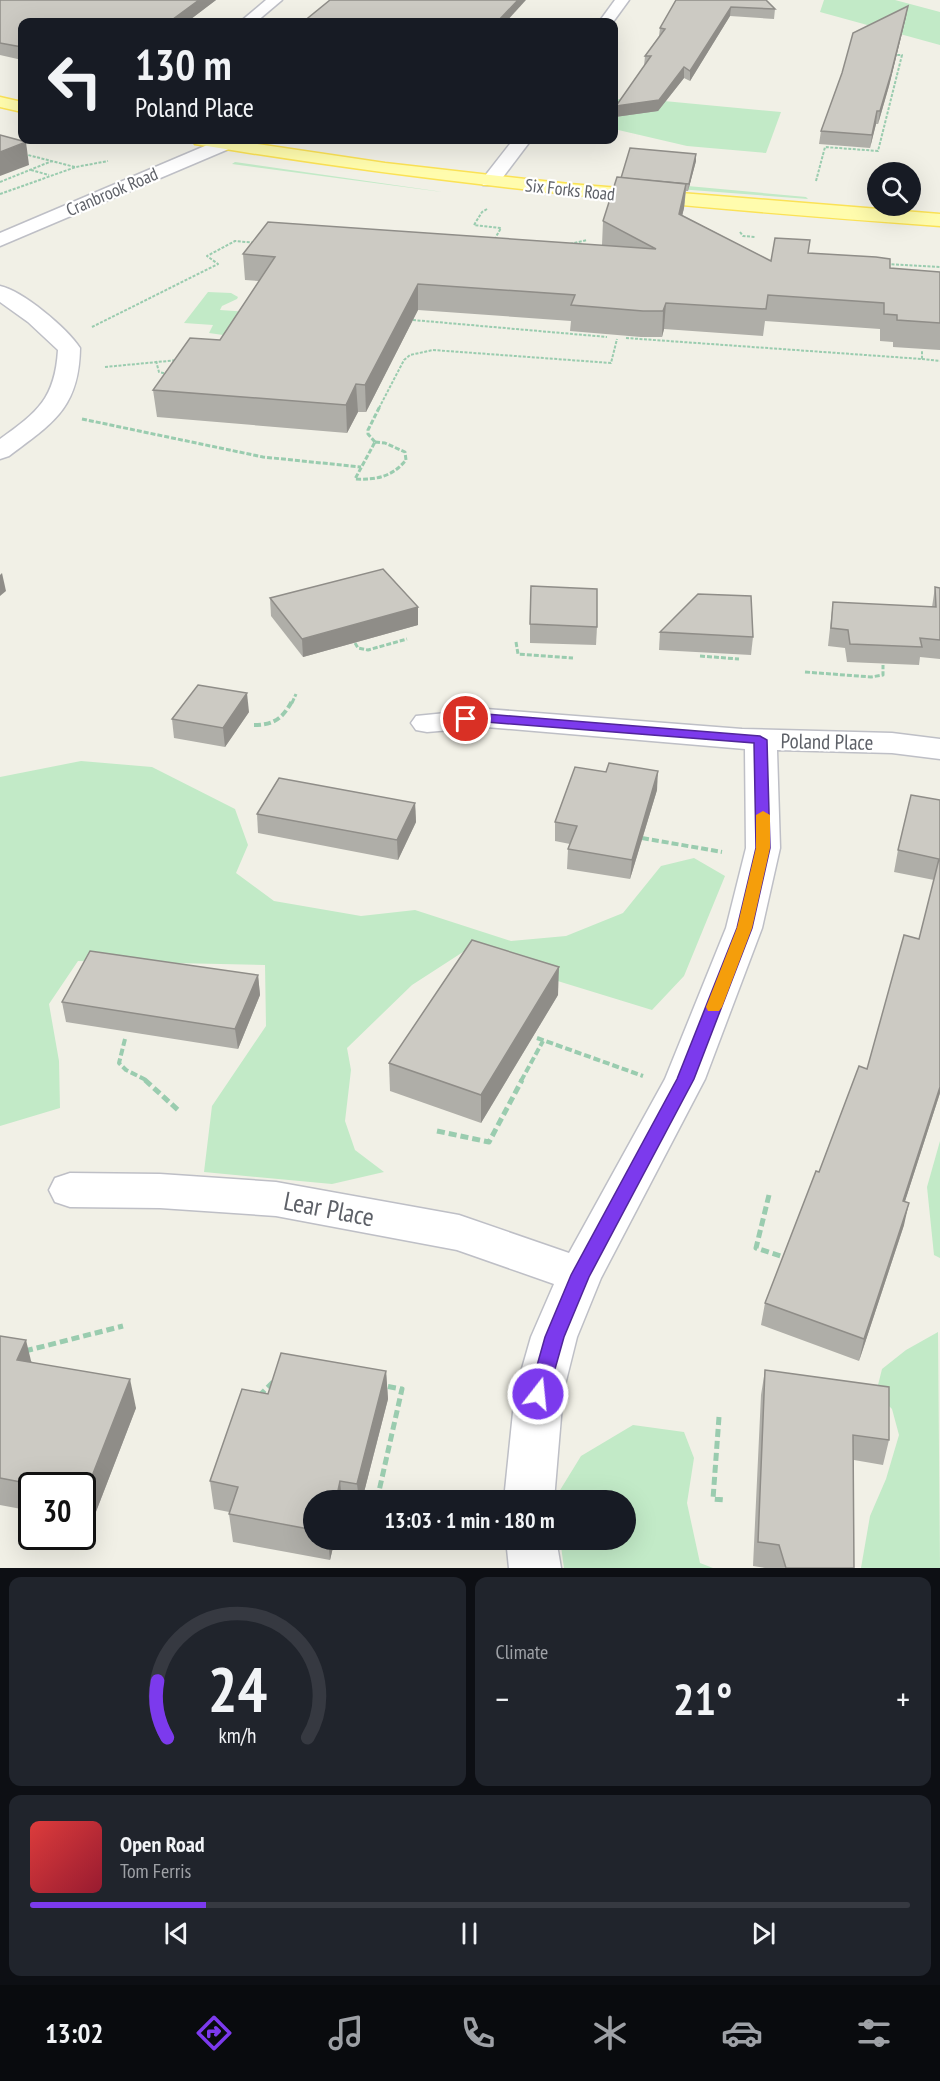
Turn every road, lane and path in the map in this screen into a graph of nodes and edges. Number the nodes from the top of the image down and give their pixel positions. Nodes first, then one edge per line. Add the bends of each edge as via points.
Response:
1 (275, 0) edge
2 (622, 0) edge
3 (252, 18) edge
4 (609, 18) edge
5 (891, 54) edge
6 (0, 102) edge
7 (18, 106) edge
8 (225, 144) joint
9 (519, 144) edge
10 (22, 153) dead end
11 (52, 160) junction
12 (76, 167) dead end
13 (30, 170) junction
14 (49, 175) dead end
15 (490, 181) junction
16 (0, 182) edge
17 (815, 187) dead end
18 (490, 207) dead end
19 (940, 220) edge
20 (0, 240) edge
21 (587, 240) dead end
22 (258, 243) edge
23 (566, 246) edge
24 (489, 250) edge
25 (883, 264) edge
26 (940, 267) edge
27 (0, 292) edge
28 (413, 320) edge
29 (89, 329) dead end
30 (606, 337) edge
31 (626, 338) edge
32 (617, 339) edge
33 (922, 350) edge
34 (185, 359) edge
35 (922, 360) junction
36 (156, 361) junction
37 (940, 361) edge
38 (105, 367) dead end
39 (169, 374) edge
40 (82, 419) dead end
41 (375, 442) junction
42 (0, 451) edge
43 (361, 467) junction
44 (407, 639) dead end
45 (516, 642) dead end
46 (355, 644) edge
47 (700, 656) edge
48 (573, 658) dead end
49 (739, 659) dead end
50 (883, 665) edge
51 (805, 672) dead end
52 (296, 694) dead end
53 (427, 723) dead end
54 (254, 725) dead end
55 (760, 740) junction
56 (940, 749) edge
57 (642, 838) edge
58 (761, 858) junction
59 (537, 1038) dead end
60 (125, 1039) dead end
61 (543, 1041) junction
62 (681, 1089) junction
63 (178, 1110) dead end
64 (437, 1131) dead end
65 (70, 1190) dead end
66 (769, 1195) dead end
67 (784, 1257) edge
68 (580, 1275) junction
69 (123, 1326) dead end
70 (14, 1353) edge
71 (278, 1378) edge
72 (379, 1384) edge
73 (255, 1401) edge
74 (718, 1417) dead end
75 (379, 1490) edge
76 (530, 1490) edge
77 (725, 1500) dead end
78 (533, 1550) edge
79 (535, 1568) edge

1 - 3 street
2 - 4 street
5 - 17 path via 902,55 878,151 825,147
6 - 7 main road
8 - 15 main road, Six Forks Road
8 - 20 street, Cranbrook Road
9 - 15 street
10 - 11 path
11 - 12 path
11 - 13 path
13 - 14 path
13 - 16 path
15 - 19 main road, Six Forks Road via 747,207
18 - 24 path via 474,225 501,228
21 - 23 path
22 - 29 path via 235,241 207,256 218,264
25 - 26 path
27 - 42 street via 36,317 69,348 63,394 44,417
28 - 30 path
31 - 35 path
32 - 41 path via 611,363 433,350 410,355 368,430
33 - 35 path
34 - 36 path
35 - 37 path
36 - 38 path
36 - 39 path via 159,372
40 - 43 path via 263,457
41 - 43 path
41 - 43 path via 405,452 406,460 388,476 355,479
44 - 46 path via 368,650
45 - 48 path via 518,654
47 - 49 path
50 - 51 path via 883,675 879,676
52 - 54 path via 274,725
53 - 55 street, Poland Place via 486,718
55 - 56 street, Poland Place via 892,743
55 - 58 street
57 - 58 path
58 - 62 street via 744,928
59 - 61 path
60 - 63 path via 119,1063 151,1083
61 - 62 path
61 - 64 path via 489,1142
62 - 68 street
65 - 68 street, Lear Place via 276,1199 459,1233
66 - 67 path via 756,1248
68 - 76 street via 554,1337 538,1394
69 - 70 path
71 - 73 path
72 - 75 path via 402,1389
74 - 77 path via 713,1499
78 - 79 street

